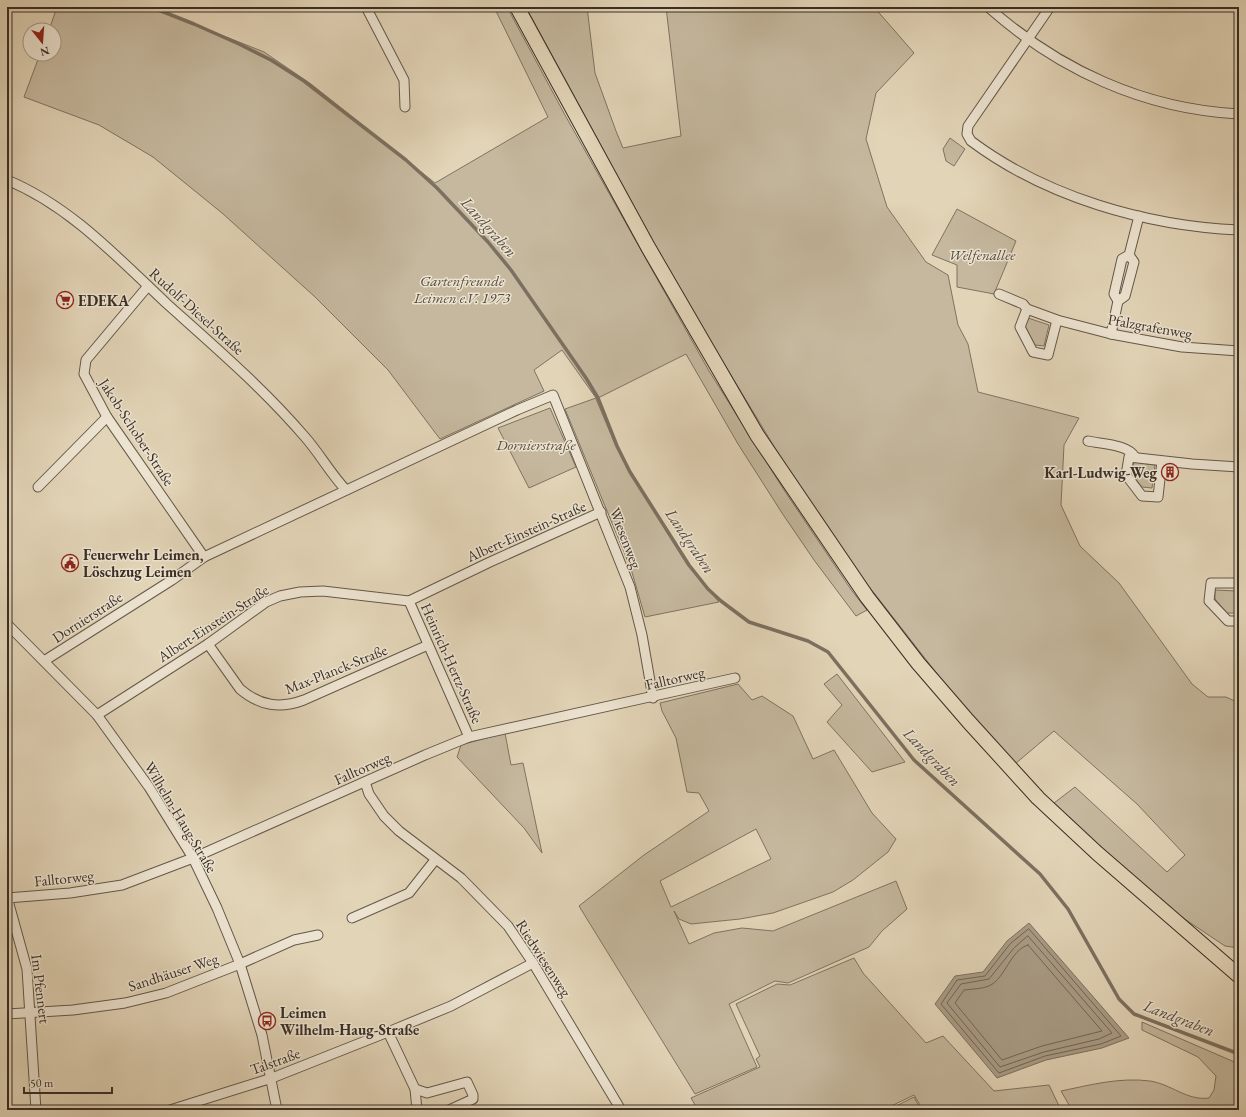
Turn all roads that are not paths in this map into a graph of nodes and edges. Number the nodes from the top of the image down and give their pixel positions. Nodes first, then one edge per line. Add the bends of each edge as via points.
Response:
1 (366, 7) edge
2 (517, 7) edge
3 (988, 7) edge
4 (1050, 7) edge
5 (1028, 40) junction
6 (405, 107) dead end
7 (1239, 114) edge
8 (7, 180) edge
9 (1139, 216) junction
10 (1239, 230) edge
11 (148, 286) junction
12 (999, 294) dead end
13 (1027, 309) junction
14 (1057, 320) junction
15 (1111, 334) junction
16 (1239, 351) edge
17 (553, 395) joint
18 (107, 417) junction
19 (1088, 442) dead end
20 (1135, 457) junction
21 (1162, 461) junction
22 (1239, 467) edge
23 (38, 487) dead end
24 (346, 490) junction
25 (601, 512) junction
26 (204, 557) junction
27 (1239, 583) edge
28 (409, 601) junction
29 (1239, 621) edge
30 (7, 624) edge
31 (208, 644) junction
32 (428, 646) junction
33 (44, 660) junction
34 (735, 678) dead end
35 (653, 698) junction
36 (97, 715) junction
37 (469, 737) junction
38 (364, 782) junction
39 (193, 858) junction
40 (435, 860) junction
41 (7, 898) edge
42 (352, 918) dead end
43 (318, 935) dead end
44 (1198, 940) junction
45 (533, 963) junction
46 (240, 964) junction
47 (1239, 965) edge
48 (1239, 976) edge
49 (31, 1012) junction
50 (7, 1014) edge
51 (388, 1032) junction
52 (272, 1078) junction
53 (415, 1089) junction
54 (36, 1110) edge
55 (170, 1110) edge
56 (277, 1110) edge
57 (417, 1110) edge
58 (449, 1110) edge
59 (620, 1110) edge

1 - 6 street via 404,80
2 - 44 main road via 648,247 757,435 867,597 918,663 1038,798 1097,854
3 - 5 street
4 - 5 street
5 - 7 street via 1085,74 1134,94 1180,106
5 - 9 street via 969,124 969,139 1012,167 1058,189
8 - 11 street, Rudolf-Diesel-Straße via 30,189 52,202 97,238
9 - 10 street via 1184,225
9 - 15 street via 1129,255 1122,259 1114,294 1118,300
11 - 18 street, Jakob-Schober-Straße via 86,360 84,367 87,382
11 - 24 street, Rudolf-Diesel-Straße via 249,378 305,437
12 - 13 street, Pfalzgrafenweg via 1023,304
13 - 14 street, Pfalzgrafenweg
13 - 14 street via 1020,327 1033,352 1048,356
14 - 15 street, Pfalzgrafenweg
15 - 16 street, Pfalzgrafenweg via 1182,347
17 - 24 street, Dornierstraße
17 - 25 street, Wiesenweg
18 - 23 street
18 - 26 street, Jakob-Schober-Straße
19 - 20 street via 1125,449
20 - 21 street
20 - 21 street via 1129,457 1126,475 1142,496 1158,497
21 - 22 street
24 - 26 street, Dornierstraße
25 - 28 street, Albert-Einstein-Straße
25 - 35 street, Wiesenweg via 630,587 642,635
26 - 33 street, Dornierstraße
27 - 29 street via 1211,583 1209,601 1228,621
28 - 31 street, Albert-Einstein-Straße via 323,592 300,592 280,596 266,602
28 - 32 street, Heinrich-Hertz-Straße
30 - 33 street, Wilhelm-Haug-Straße
31 - 32 street, Max-Planck-Straße via 243,692 256,701 277,706 304,700
31 - 36 street, Albert-Einstein-Straße
32 - 37 street, Heinrich-Hertz-Straße
33 - 36 street, Wilhelm-Haug-Straße
34 - 35 street, Falltorweg
35 - 37 street, Falltorweg
36 - 39 street, Wilhelm-Haug-Straße via 149,786
37 - 38 street, Falltorweg
38 - 39 street, Falltorweg
38 - 40 street, Riedwiesenweg via 384,816
39 - 41 street, Falltorweg via 122,885 70,893
39 - 46 street, Wilhelm-Haug-Straße
40 - 42 street via 409,894
40 - 45 street, Riedwiesenweg via 461,878 482,898 508,926
41 - 49 street, Im Pfennert via 28,969
43 - 46 street, Sandhäuser Weg via 294,940
44 - 47 main road
44 - 48 main road
45 - 51 street, Talstraße via 451,1006
45 - 59 street, Riedwiesenweg
46 - 49 street, Sandhäuser Weg via 166,993 125,1003
46 - 52 street, Wilhelm-Haug-Straße
49 - 50 street, Sandhäuser Weg
49 - 54 street, Im Pfennert
51 - 52 street, Talstraße
51 - 53 street
52 - 55 street, Talstraße
52 - 56 street, Wilhelm-Haug-Straße
53 - 57 street
53 - 58 street via 430,1093 467,1082 473,1100

